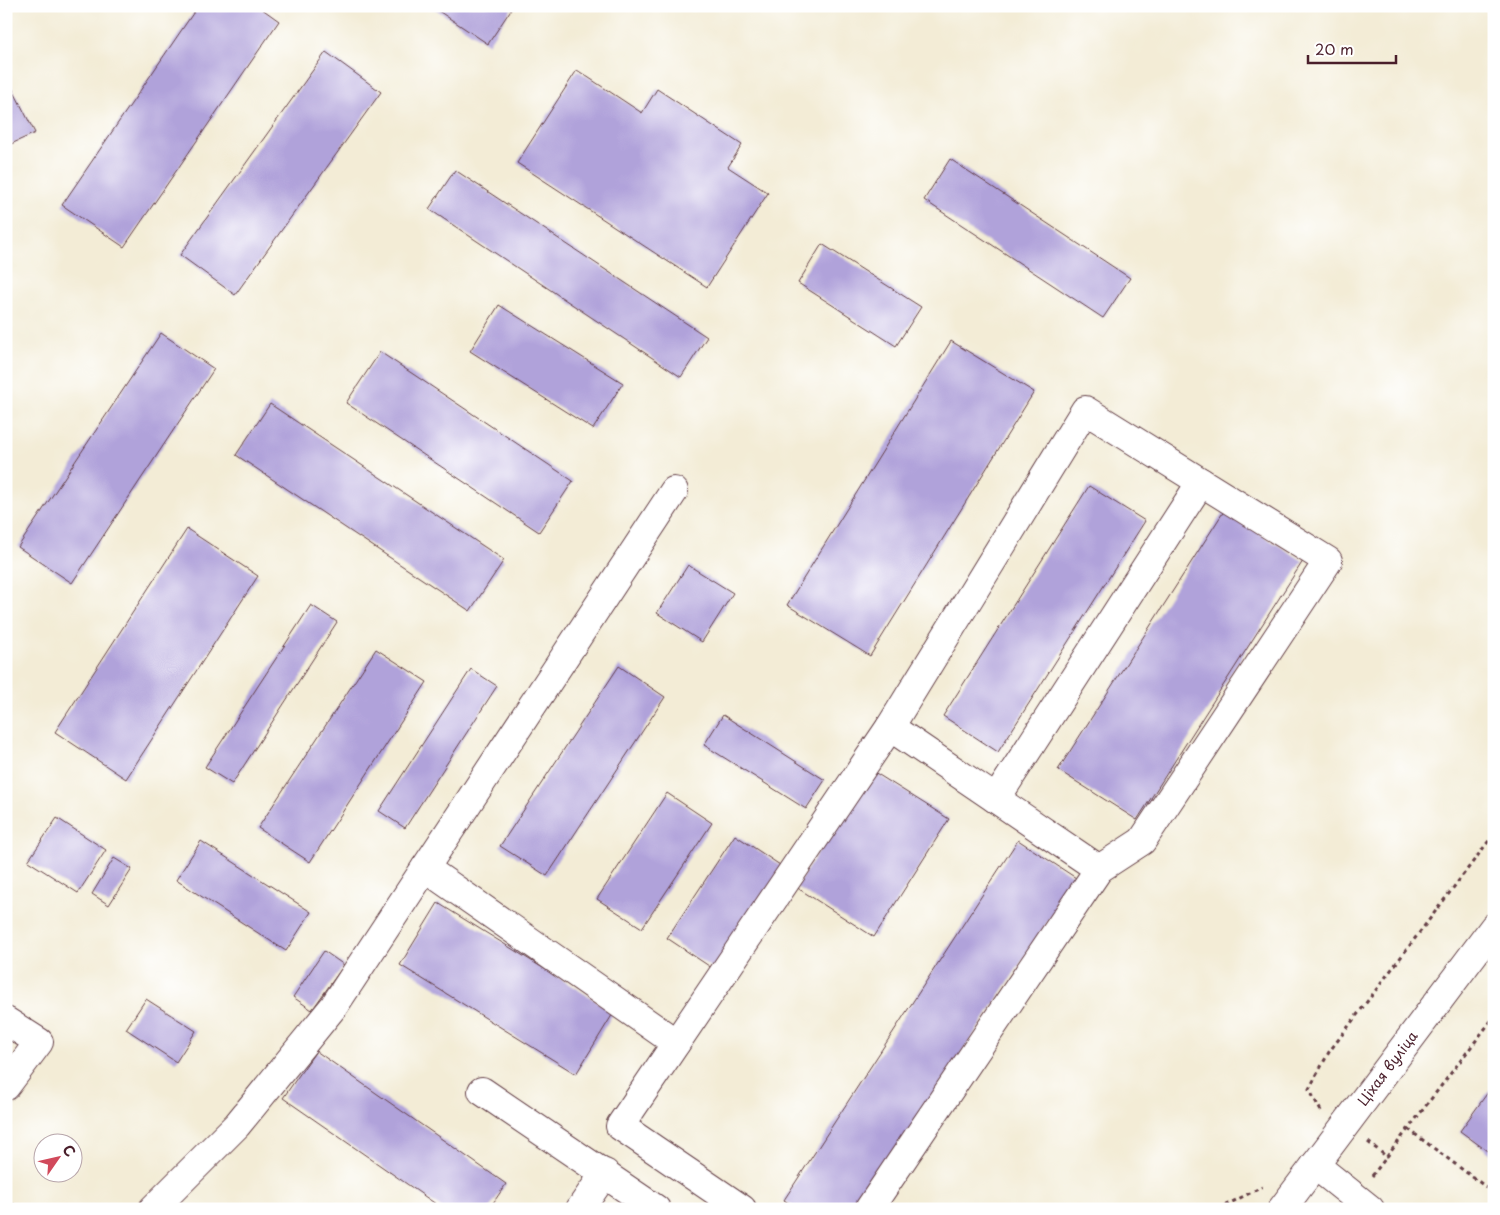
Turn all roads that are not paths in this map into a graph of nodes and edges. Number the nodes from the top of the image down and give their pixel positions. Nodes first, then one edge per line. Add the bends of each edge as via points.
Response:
1 (1201, 482) junction
2 (674, 491) dead end
3 (890, 727) junction
4 (996, 799) junction
5 (425, 868) junction
6 (1100, 869) junction
7 (1494, 927) edge
8 (6, 1021) edge
9 (676, 1043) junction
10 (6, 1086) edge
11 (482, 1091) dead end
12 (1315, 1165) junction
13 (605, 1173) junction
14 (1363, 1203) edge
15 (153, 1209) edge
16 (580, 1209) edge
17 (656, 1209) edge
18 (742, 1209) edge
19 (869, 1209) edge
20 (1282, 1209) edge

1 - 3 street via 1085,410
1 - 4 street
1 - 6 street via 1328,561 1142,841
2 - 5 street
3 - 4 street
3 - 9 street
4 - 6 street
5 - 9 street
5 - 15 street via 334,1006 236,1125
6 - 19 street
7 - 12 street, Ціхая вуліца
8 - 10 street via 38,1042
9 - 18 street via 620,1126
11 - 13 street
12 - 14 street
12 - 20 street, Ціхая вуліца
13 - 16 street
13 - 17 street

